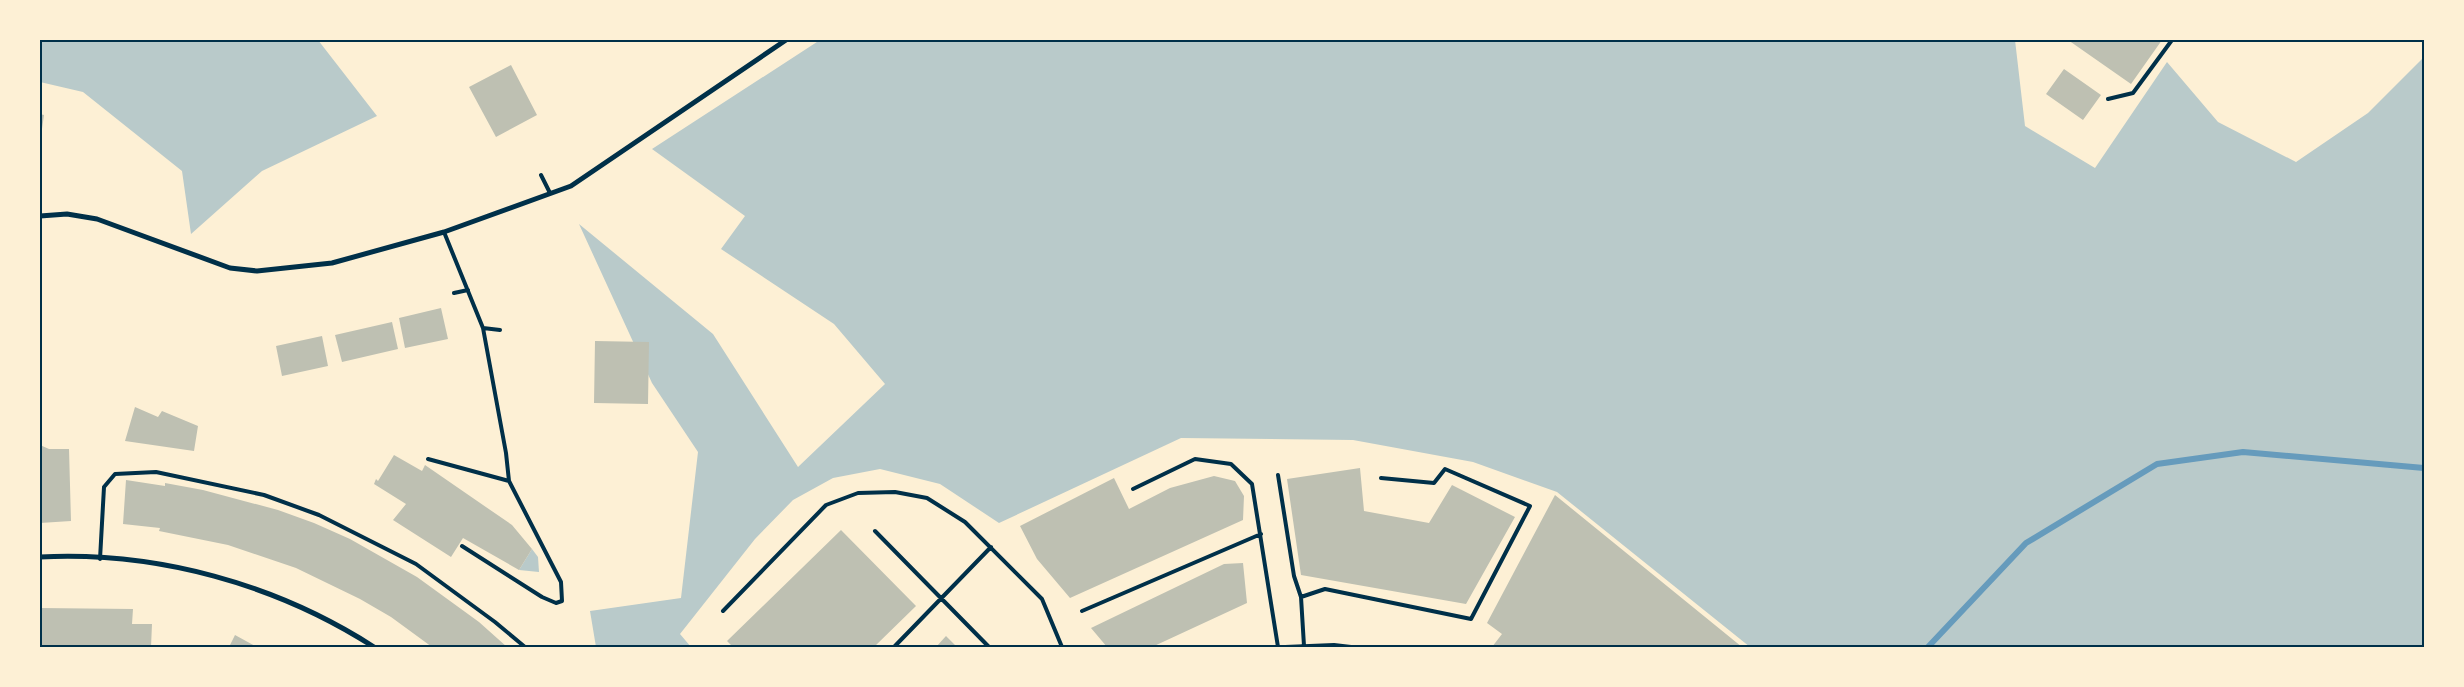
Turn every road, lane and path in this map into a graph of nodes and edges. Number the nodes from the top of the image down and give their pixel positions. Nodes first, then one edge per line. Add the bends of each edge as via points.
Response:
1 (786, 40) edge
2 (2172, 40) edge
3 (2108, 99) dead end
4 (541, 175) dead end
5 (550, 194) junction
6 (40, 216) edge
7 (444, 232) junction
8 (468, 290) junction
9 (454, 293) dead end
10 (483, 328) junction
11 (500, 330) dead end
12 (428, 459) dead end
13 (1278, 475) dead end
14 (1381, 478) dead end
15 (509, 481) junction
16 (1133, 489) dead end
17 (875, 531) dead end
18 (1261, 534) junction
19 (462, 546) dead end
20 (991, 547) junction
21 (40, 557) edge
22 (100, 559) junction
23 (1301, 597) junction
24 (723, 611) dead end
25 (1082, 611) dead end
26 (1304, 646) edge
27 (374, 647) edge
28 (525, 647) edge
29 (894, 647) edge
30 (989, 647) edge
31 (1062, 647) edge
32 (1278, 647) edge
33 (1285, 647) edge
34 (1351, 647) edge

1 - 5 street via 592,173
2 - 3 lane via 2133,93
4 - 5 lane
5 - 7 street
6 - 7 street via 67,214 98,219 230,268 257,271 332,262
7 - 8 lane
8 - 9 lane
8 - 10 lane
10 - 11 lane
10 - 15 lane
12 - 15 lane
13 - 23 lane via 1294,576
14 - 23 lane via 1434,483 1445,469 1530,506 1471,619 1325,589
15 - 19 lane via 561,582 562,601 556,603 542,597
16 - 18 lane via 1195,459 1231,464 1252,484
17 - 30 lane
18 - 25 lane
18 - 32 lane
20 - 24 lane via 965,522 927,498 895,492 858,493 826,505
20 - 29 lane
20 - 31 lane via 1042,600
21 - 22 street
22 - 27 street via 192,570 243,584 296,604
22 - 28 lane via 104,487 115,474 156,472 264,495 319,515 416,564
23 - 26 lane
26 - 33 lane
26 - 34 lane

